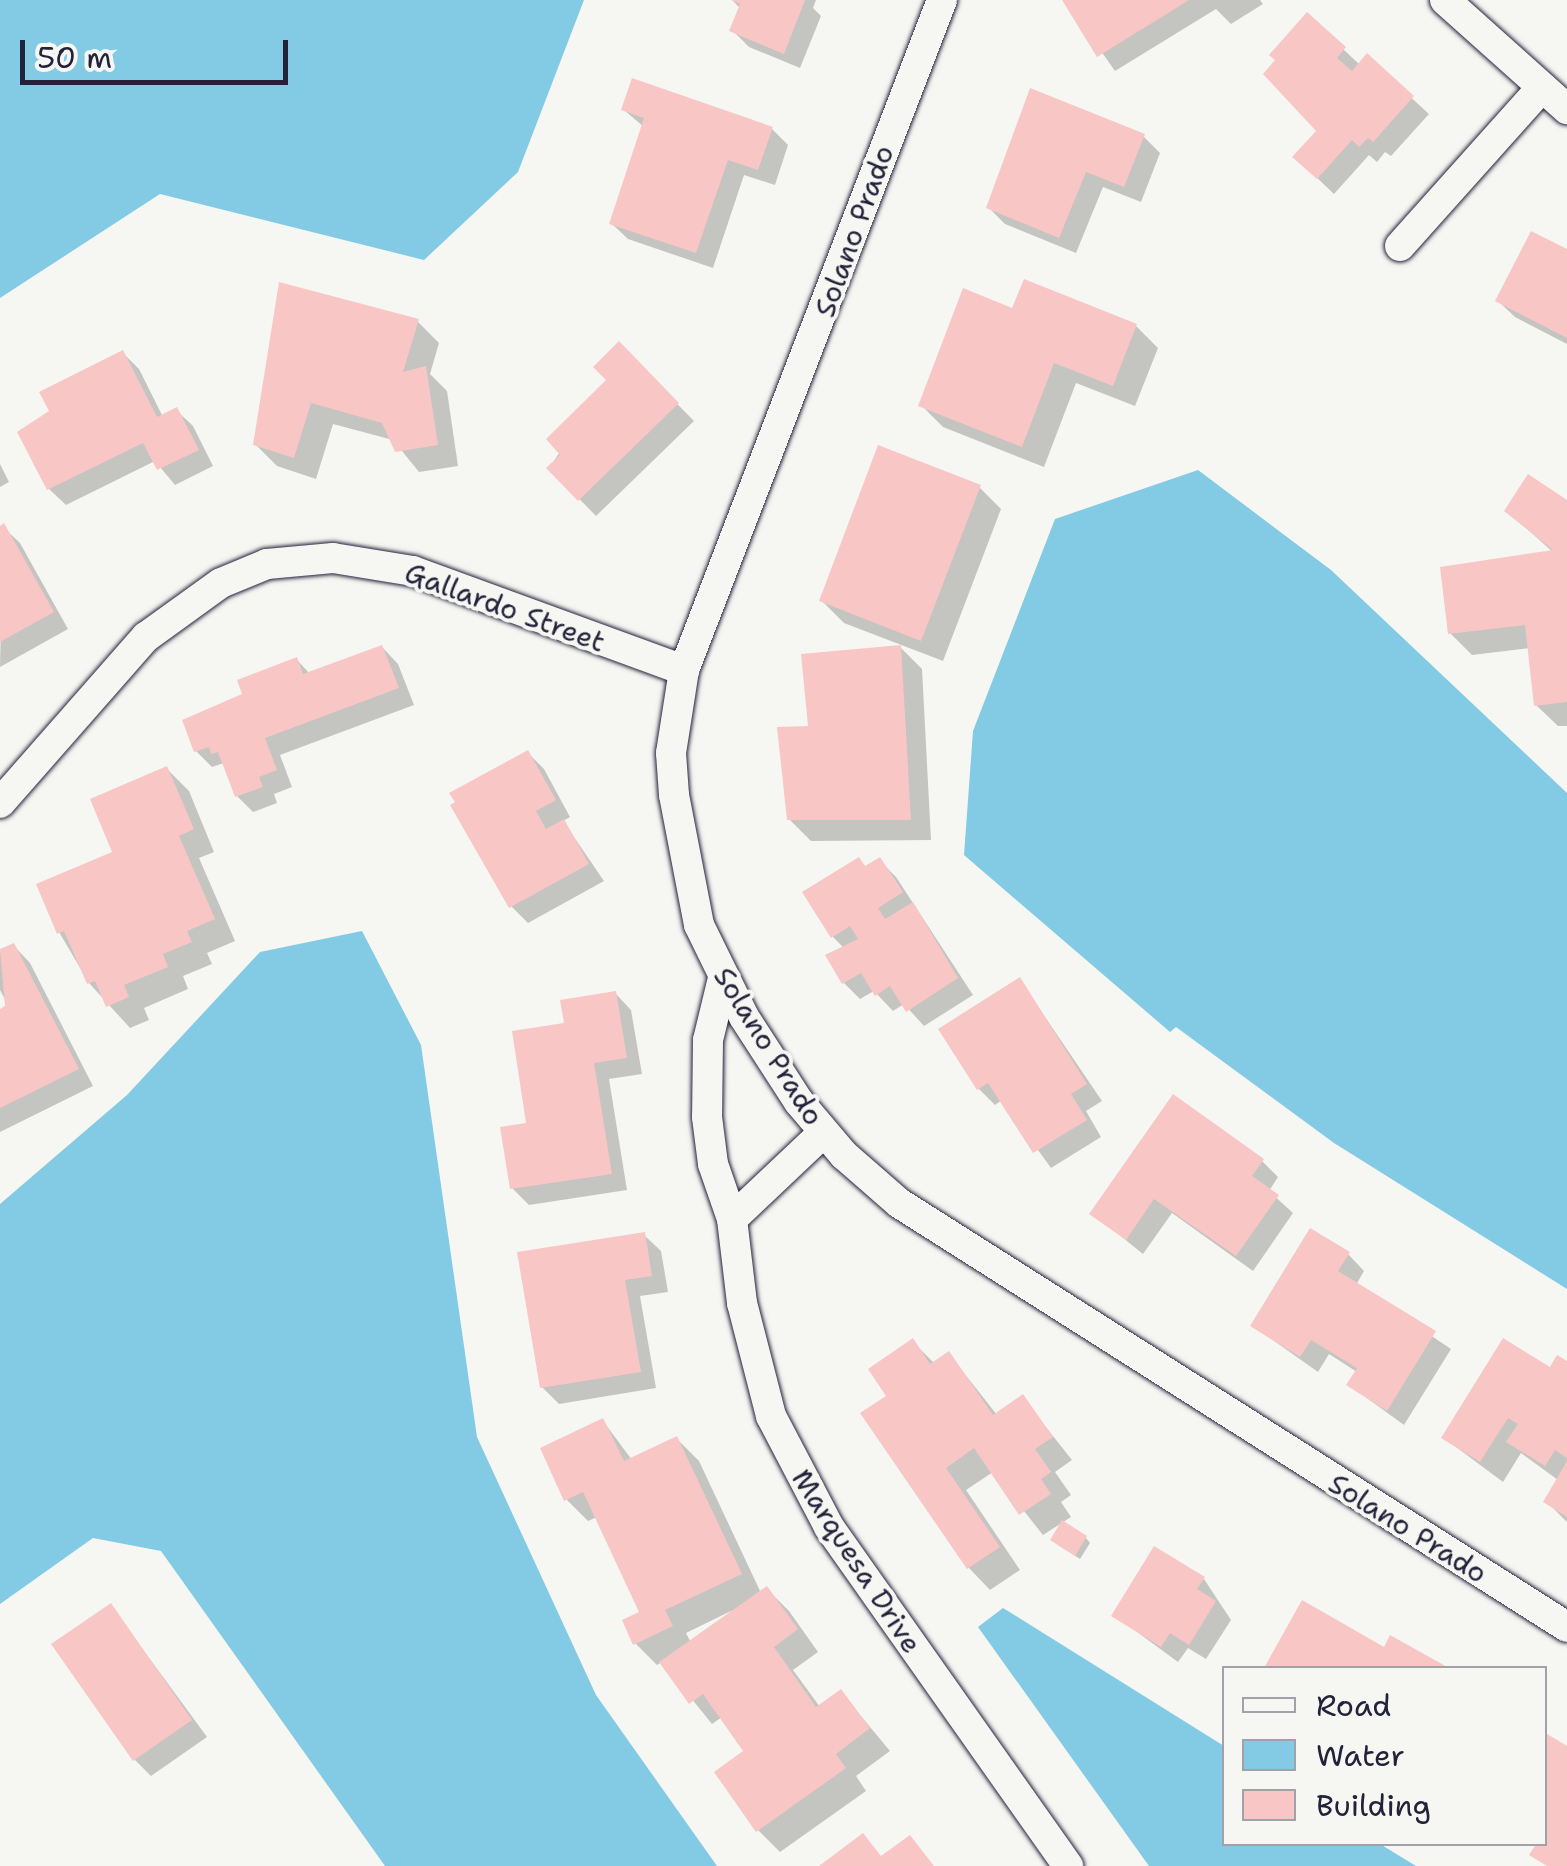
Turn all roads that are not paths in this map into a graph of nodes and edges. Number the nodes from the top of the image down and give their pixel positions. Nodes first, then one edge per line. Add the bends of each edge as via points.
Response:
1 (942, 0) edge
2 (1446, 0) edge
3 (1542, 87) junction
4 (1567, 109) edge
5 (1400, 246) dead end
6 (684, 670) junction
7 (0, 803) edge
8 (723, 978) junction
9 (824, 1132) junction
10 (732, 1219) junction
11 (1567, 1628) edge
12 (1068, 1866) edge

1 - 6 street, Solano Prado
2 - 3 street
3 - 4 street
3 - 5 street
6 - 7 street, Gallardo Street via 413,572 334,558 268,564 221,583 146,636
6 - 8 street, Solano Prado via 672,753 678,835 699,925
8 - 9 street, Solano Prado via 771,1061
8 - 10 street, Marquesa Drive via 705,1072 713,1164
9 - 10 street
9 - 11 street, Solano Prado via 868,1178 947,1237
10 - 12 street, Marquesa Drive via 760,1378 797,1472 850,1559

